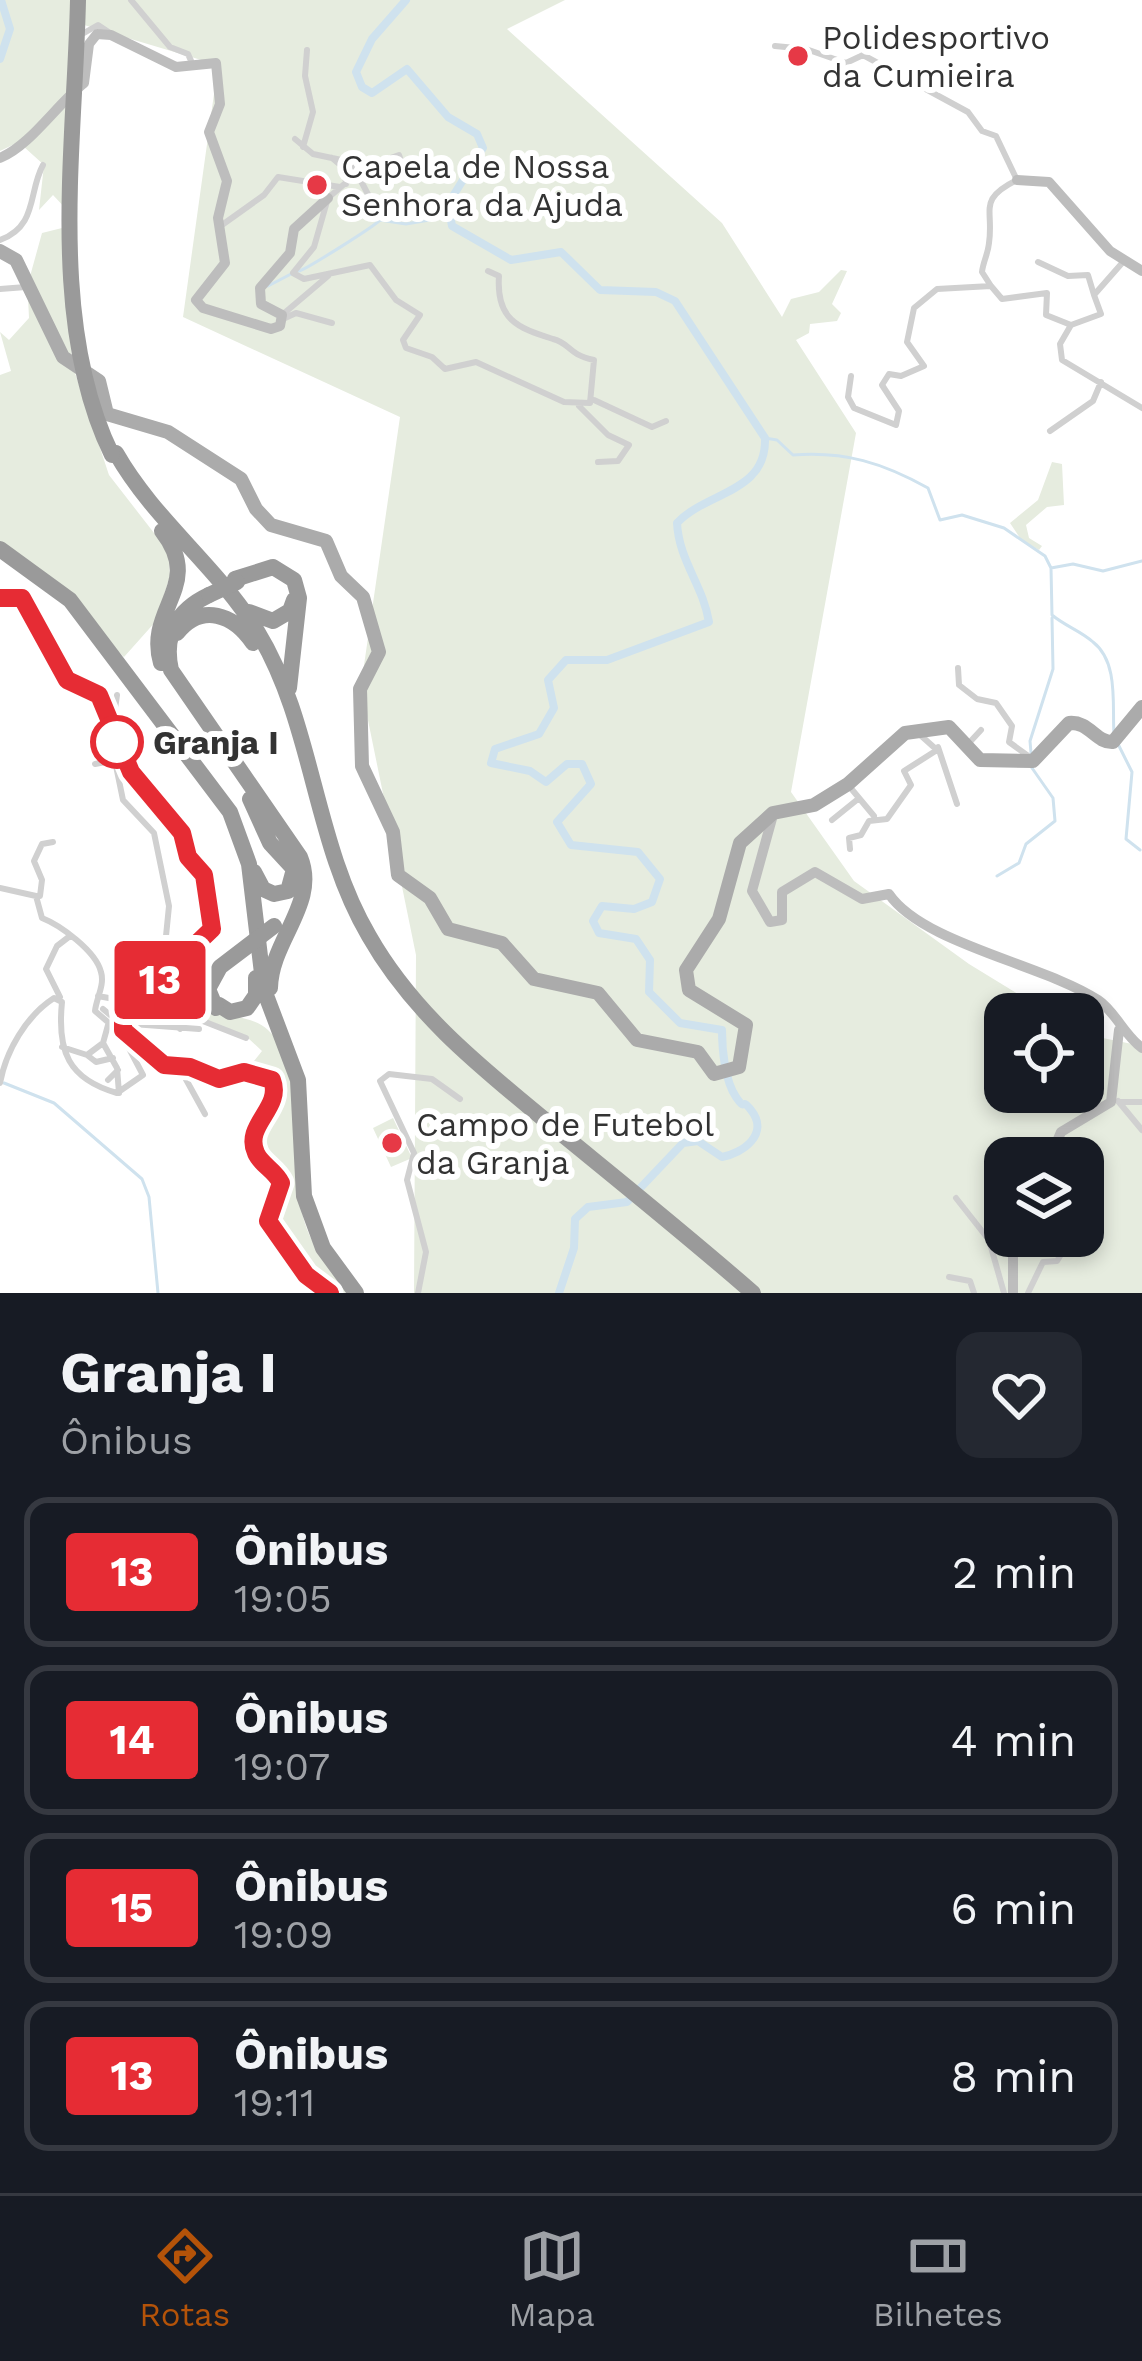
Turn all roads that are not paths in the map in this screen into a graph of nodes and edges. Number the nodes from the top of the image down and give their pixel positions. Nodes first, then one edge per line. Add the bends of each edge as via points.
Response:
1 (80, 0) edge
2 (131, 0) edge
3 (84, 33) dead end
4 (111, 34) junction
5 (775, 46) dead end
6 (307, 50) dead end
7 (193, 66) junction
8 (295, 139) dead end
9 (303, 146) junction
10 (2, 155) edge
11 (332, 158) junction
12 (43, 165) dead end
13 (265, 172) dead end
14 (357, 172) junction
15 (405, 173) dead end
16 (385, 174) dead end
17 (271, 183) junction
18 (1012, 184) junction
19 (343, 187) junction
20 (1010, 197) dead end
21 (328, 198) junction
22 (372, 202) dead end
23 (219, 227) junction
24 (0, 240) edge
25 (0, 251) edge
26 (1038, 262) dead end
27 (1123, 262) junction
28 (337, 271) junction
29 (488, 271) dead end
30 (1142, 271) edge
31 (992, 286) junction
32 (26, 287) junction
33 (0, 289) edge
34 (1094, 296) junction
35 (282, 317) junction
36 (332, 323) dead end
37 (1071, 325) junction
38 (851, 376) dead end
39 (1101, 381) junction
40 (592, 400) junction
41 (578, 405) junction
42 (1142, 408) edge
43 (666, 421) dead end
44 (1050, 431) dead end
45 (114, 454) junction
46 (598, 462) dead end
47 (152, 514) junction
48 (0, 550) edge
49 (234, 585) junction
50 (0, 598) edge
51 (958, 668) dead end
52 (278, 685) junction
53 (182, 692) junction
54 (1142, 707) edge
55 (297, 730) junction
56 (982, 730) dead end
57 (915, 731) junction
58 (210, 733) junction
59 (969, 743) junction
60 (1048, 746) junction
61 (938, 747) junction
62 (118, 757) junction
63 (196, 761) junction
64 (95, 764) dead end
65 (235, 773) junction
66 (848, 784) junction
67 (858, 799) junction
68 (958, 804) dead end
69 (878, 817) junction
70 (832, 820) dead end
71 (762, 829) junction
72 (53, 842) dead end
73 (850, 849) dead end
74 (0, 888) edge
75 (39, 896) junction
76 (303, 896) junction
77 (51, 898) dead end
78 (253, 910) junction
79 (274, 928) junction
80 (70, 936) junction
81 (189, 969) dead end
82 (150, 989) junction
83 (99, 992) junction
84 (113, 993) dead end
85 (60, 998) junction
86 (130, 1001) junction
87 (217, 1007) junction
88 (103, 1009) dead end
89 (180, 1029) junction
90 (199, 1029) dead end
91 (123, 1033) junction
92 (1122, 1035) junction
93 (246, 1038) dead end
94 (103, 1043) junction
95 (62, 1047) junction
96 (1142, 1048) edge
97 (87, 1054) junction
98 (113, 1058) junction
99 (289, 1059) junction
100 (184, 1066) junction
101 (118, 1070) junction
102 (107, 1080) dead end
103 (0, 1083) edge
104 (119, 1093) junction
105 (460, 1099) dead end
106 (1114, 1101) junction
107 (1142, 1102) edge
108 (205, 1114) dead end
109 (553, 1130) junction
110 (1142, 1130) edge
111 (1059, 1137) edge
112 (303, 1171) junction
113 (956, 1198) dead end
114 (984, 1234) edge
115 (705, 1255) junction
116 (995, 1257) edge
117 (1011, 1257) edge
118 (1059, 1257) edge
119 (949, 1277) dead end
120 (975, 1288) edge
121 (330, 1293) edge
122 (354, 1293) edge
123 (418, 1293) edge
124 (743, 1293) edge
125 (753, 1293) edge
126 (1008, 1293) edge
127 (1028, 1293) edge

1 - 45 highway, bridge via 73,303 84,384
2 - 7 street
3 - 4 street via 98,25
4 - 7 street via 176,68
4 - 10 street via 93,37 85,83
5 - 18 street via 846,62 863,55 968,112 996,136
6 - 9 street via 313,113
7 - 23 street via 218,67 220,106 209,133 226,179
8 - 9 street
9 - 11 street
11 - 14 street
11 - 19 street via 344,168
12 - 24 street via 32,210
13 - 17 street
14 - 15 street via 400,155
14 - 16 street
14 - 19 street
14 - 22 street
17 - 19 street via 292,175
17 - 23 street
18 - 20 street
18 - 27 street via 1048,182
18 - 31 street via 987,208 982,272
19 - 21 street
21 - 28 street via 314,247 292,272 304,279
21 - 35 street via 294,229 292,246 259,293 264,307
23 - 35 street via 224,266 196,303 269,329
25 - 32 main road via 15,258
26 - 34 street via 1066,276 1087,274
27 - 30 street
27 - 34 street
28 - 35 street
28 - 41 street via 372,266 396,301 419,314 403,340 407,349 446,370 477,362
29 - 40 street via 499,276 498,302 514,326 594,360
31 - 37 street via 1002,299 1047,293 1046,315
31 - 38 street via 937,289 914,308 907,342 924,366 889,374 882,385 899,412 896,425 854,408
32 - 33 street
32 - 71 main road via 63,358 94,375 109,416 165,431 238,476 270,524 326,541 341,576 364,597 380,652 360,691 361,759 394,832 392,857 402,881 431,898 448,929 504,944 532,978 598,993 634,1038 699,1052 713,1074 736,1070 744,1022 689,991 685,977 719,920 734,851
34 - 37 street via 1100,314
35 - 36 street
37 - 39 street via 1058,355
39 - 42 street
39 - 44 street via 1093,401
40 - 41 street
40 - 43 street via 652,427
41 - 46 street via 628,444 619,460
45 - 47 highway
45 - 49 highway via 157,511
47 - 52 highway via 238,613
47 - 53 highway via 179,562 157,640 161,665
48 - 63 highway via 70,600
48 - 78 highway via 68,602 211,784 245,854
49 - 53 highway, bridge via 187,608 170,634 170,666
49 - 55 highway
49 - 55 highway via 273,567 297,587 289,679
50 - 62 main road via 25,602 71,683 109,697
51 - 60 street via 961,688 999,706 1012,726 1010,743 1032,758
52 - 53 highway via 240,626 209,614 184,624 172,641
52 - 109 highway via 331,871 380,966 424,1022
53 - 58 highway
54 - 60 main road via 1108,743 1088,726 1069,723
55 - 109 highway via 337,869 385,962 441,1030
56 - 59 street
57 - 59 main road via 949,727
57 - 61 street
57 - 66 main road
58 - 65 highway
58 - 76 highway via 300,857
59 - 60 main road via 986,760 1033,761
61 - 68 street
61 - 69 street via 904,771 908,796 887,819
62 - 64 street
62 - 82 main road via 182,833 206,881 213,918 206,937
62 - 86 street via 123,800 154,832 169,906 163,966 146,973
63 - 65 highway via 233,815 258,882 284,893 294,869 266,835
63 - 112 highway via 230,812 249,864 264,990 300,1088
65 - 79 highway via 300,866 300,895
66 - 67 street
66 - 71 main road via 814,805 775,812
67 - 69 street
67 - 70 street
69 - 73 street via 848,838
71 - 92 street via 752,892 770,922 782,920 781,893 813,873 864,900 889,894 940,933 1097,999
72 - 75 street via 42,844 34,861
74 - 75 street
75 - 77 street
75 - 80 street via 42,918
76 - 79 highway
76 - 112 highway via 270,980 303,1092
78 - 87 highway via 256,995 238,1012
78 - 99 highway via 262,996
79 - 87 highway, bridge via 214,972 208,989
80 - 83 street via 100,967
80 - 85 street via 46,969
81 - 82 street via 180,984
82 - 86 street
82 - 91 main road via 123,1014
83 - 84 street
83 - 86 street
83 - 91 street via 95,1012
85 - 95 street
85 - 103 street via 32,1017
87 - 99 highway via 268,1026
88 - 91 street
89 - 90 street
89 - 91 street via 157,1022
89 - 93 street via 185,1014
91 - 94 street
91 - 100 main road via 164,1065
91 - 104 street via 144,1075
92 - 96 street
92 - 106 street
94 - 97 street
94 - 98 street
95 - 97 street
95 - 104 street via 86,1082
97 - 98 street via 96,1062
98 - 101 street
99 - 122 highway via 305,1209 320,1250
100 - 108 street
100 - 121 main road via 219,1079 270,1079 276,1090 254,1143 281,1183 268,1221 306,1275
101 - 102 street
101 - 104 street
105 - 123 street via 432,1079 389,1074 380,1081 414,1154 407,1180 426,1252
106 - 107 street
106 - 110 street
106 - 111 street
109 - 115 highway
112 - 122 highway via 311,1221
113 - 114 street
115 - 124 highway
115 - 125 highway
116 - 126 street
117 - 126 street
118 - 127 street via 1043,1262
119 - 120 street

